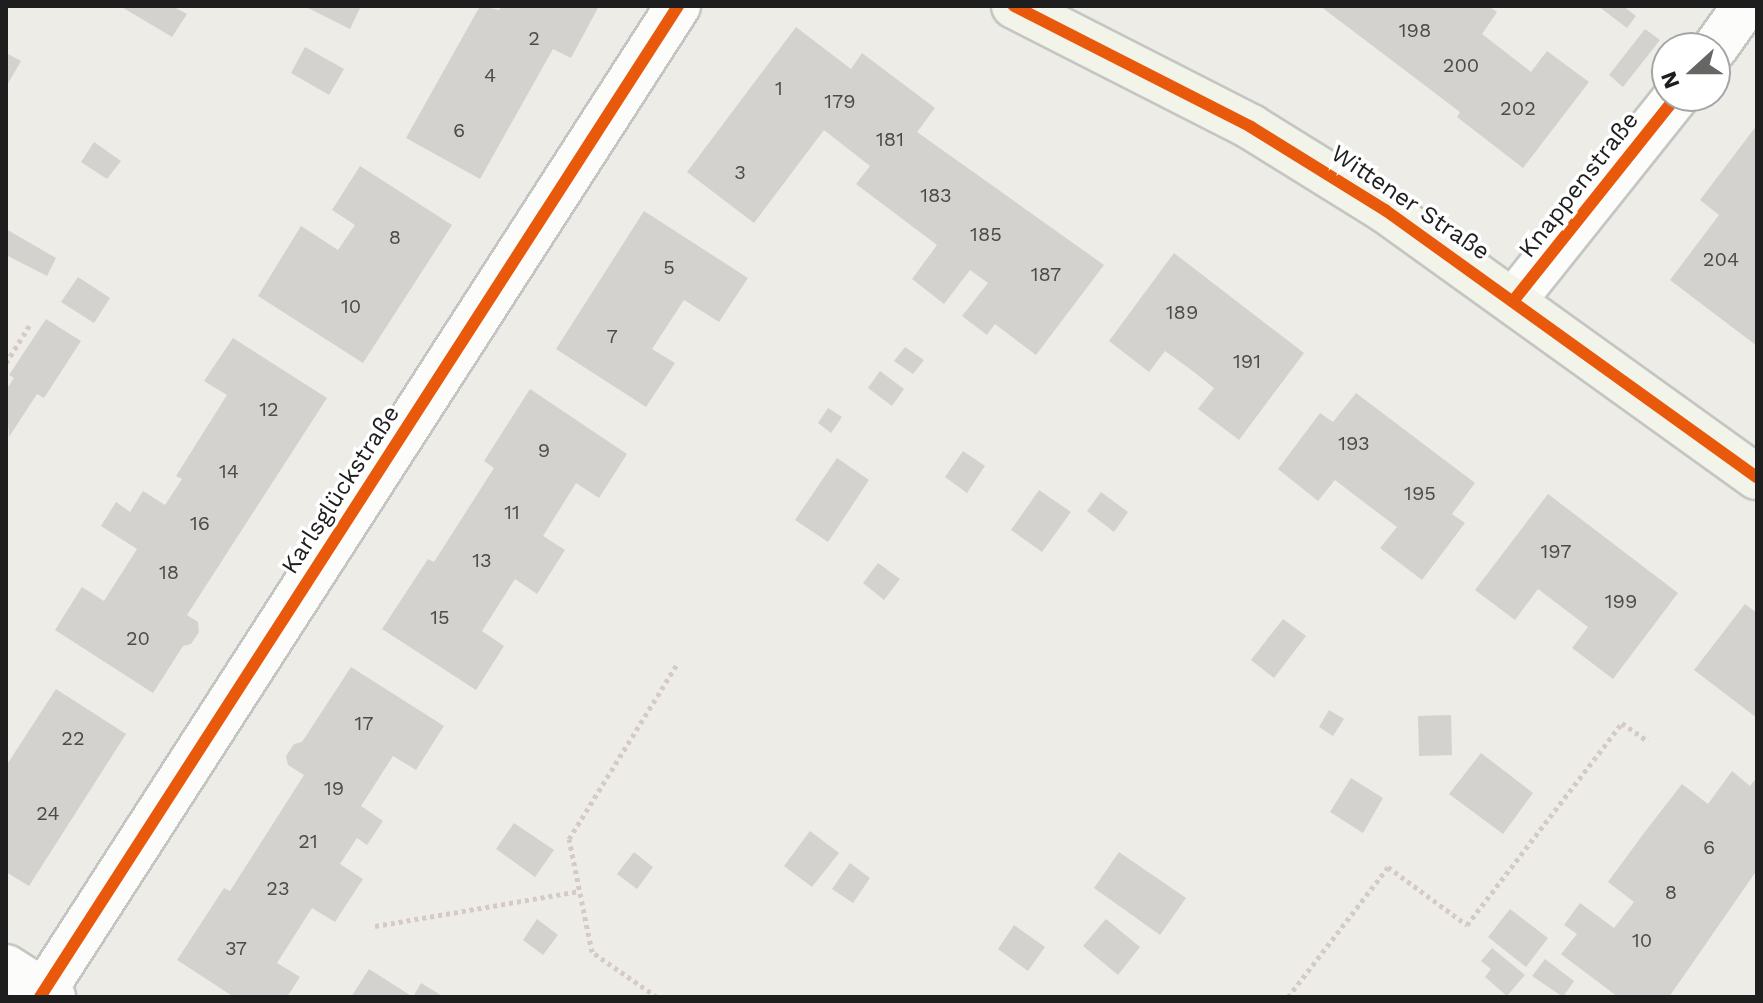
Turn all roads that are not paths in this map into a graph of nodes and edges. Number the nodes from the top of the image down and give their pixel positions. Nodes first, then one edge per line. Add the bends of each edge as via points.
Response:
1 (678, 6) edge
2 (1014, 6) edge
3 (1745, 6) edge
4 (1726, 32) edge
5 (1664, 112) edge
6 (1514, 300) junction
7 (1757, 477) edge
8 (6, 967) edge
9 (46, 995) edge

1 - 9 street, Karlsglückstraße
2 - 6 main road, Wittener Straße via 1251,127 1385,210
3 - 4 street
5 - 6 street, Knappenstraße
6 - 7 main road, Wittener Straße
8 - 9 street

